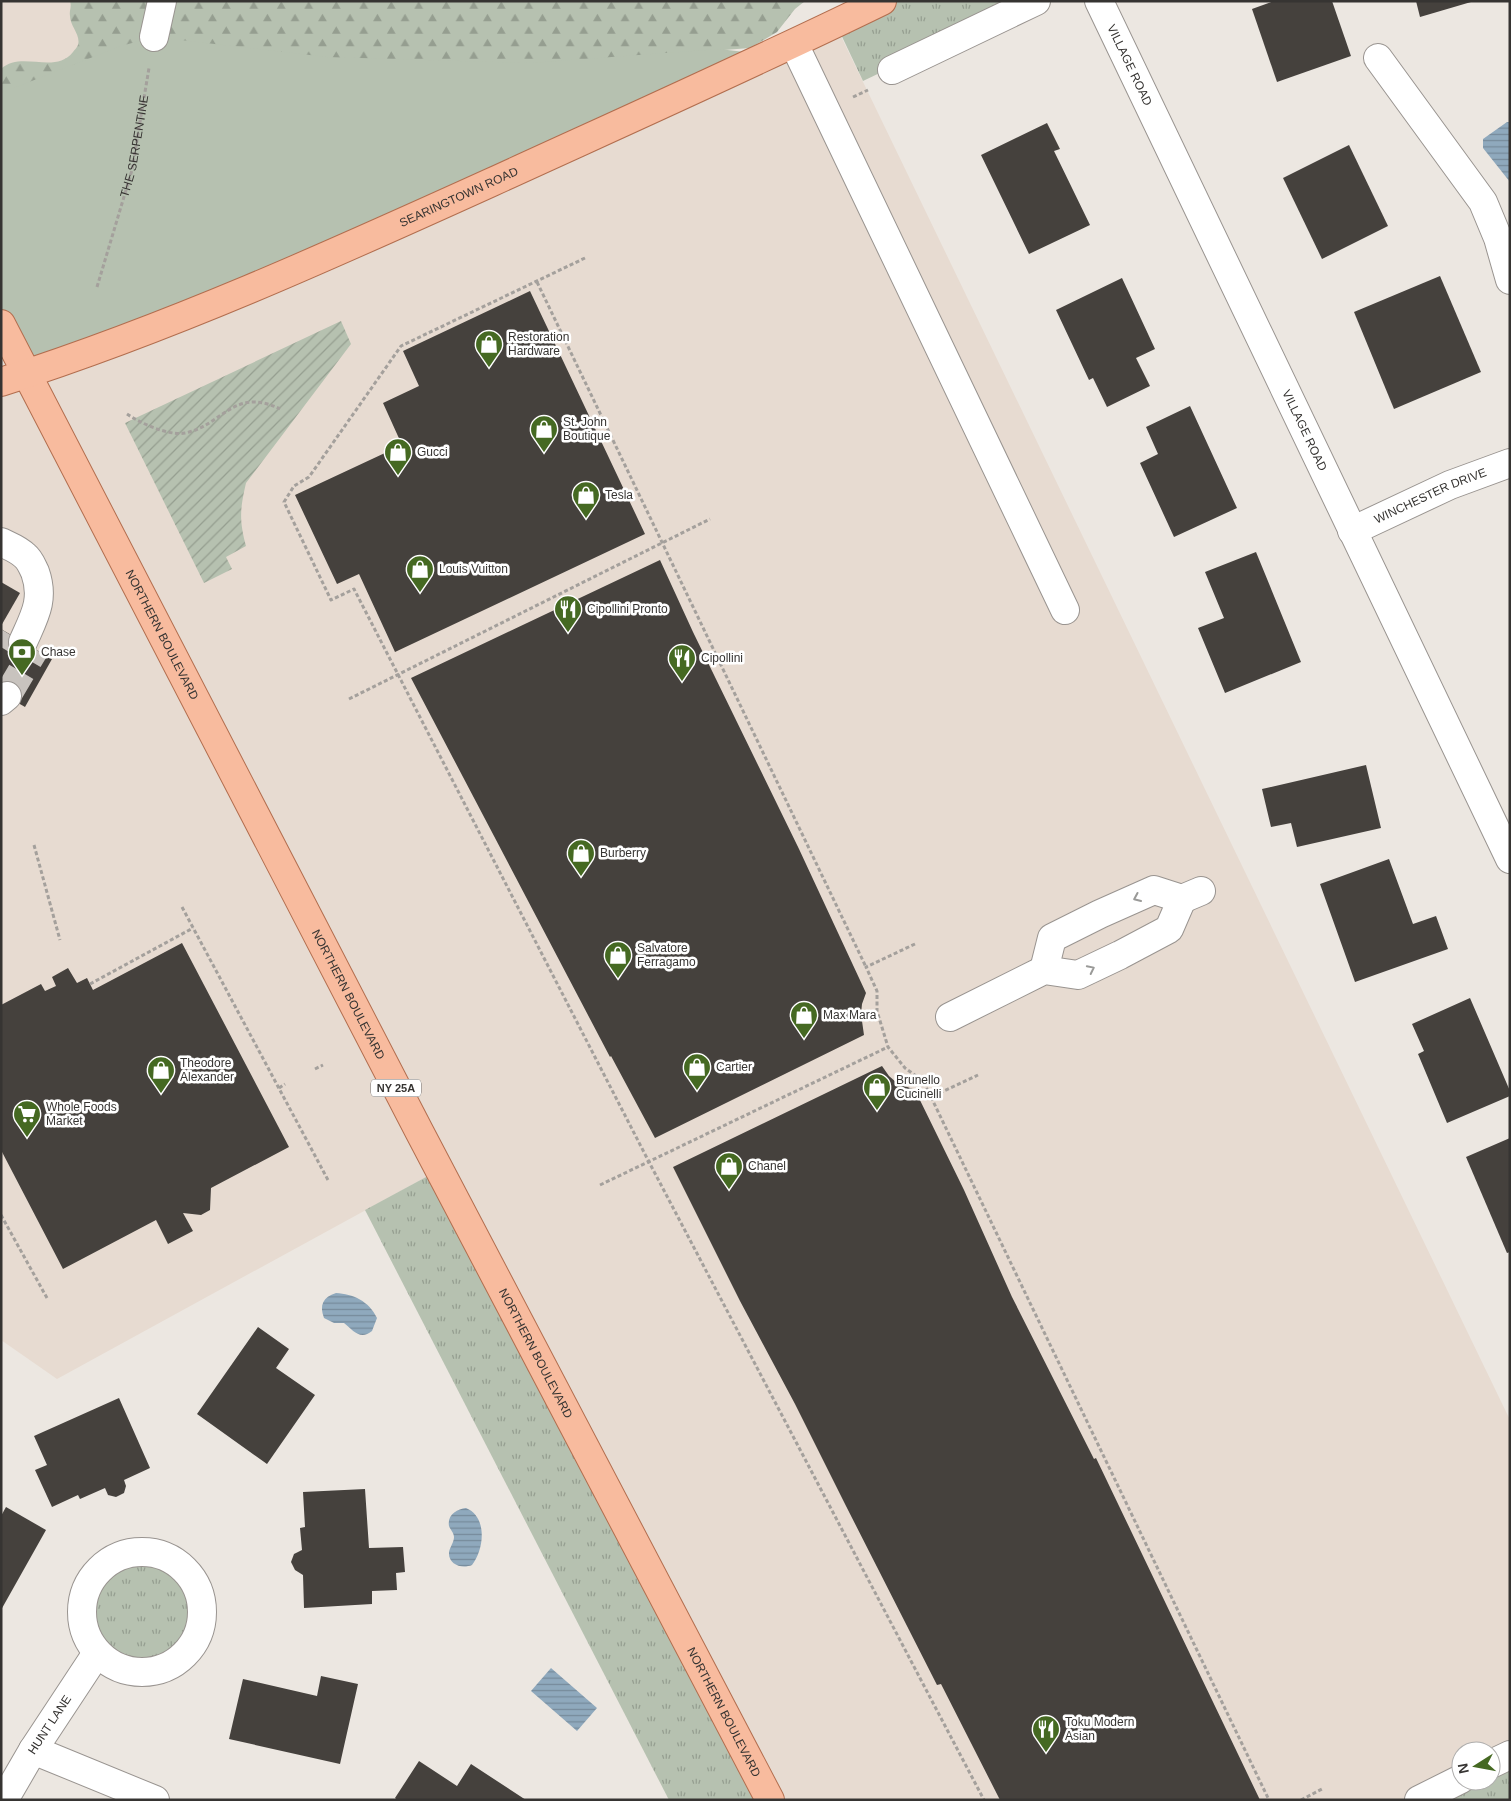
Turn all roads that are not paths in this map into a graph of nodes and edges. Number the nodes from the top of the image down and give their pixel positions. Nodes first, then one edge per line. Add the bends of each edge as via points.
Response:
1 (162, 1) edge
2 (882, 1) edge
3 (1036, 1) edge
4 (1099, 1) edge
5 (154, 37) road end
6 (794, 44) junction
7 (1378, 58) dead end
8 (892, 70) dead end
9 (1510, 280) edge
10 (1, 324) edge
11 (27, 374) junction
12 (1, 382) edge
13 (1510, 463) edge
14 (1352, 531) junction
15 (1, 542) edge
16 (26, 557) junction
17 (1065, 610) dead end
18 (1510, 859) edge
19 (1044, 970) junction
20 (950, 1017) dead end
21 (97, 1653) junction
22 (33, 1750) junction
23 (1451, 1784) edge
24 (4, 1800) edge
25 (155, 1800) edge
26 (770, 1800) edge
27 (1419, 1800) edge

1 - 5 street
2 - 6 main road, SEARINGTOWN ROAD
3 - 8 street
4 - 14 street, VILLAGE ROAD
6 - 11 main road, SEARINGTOWN ROAD via 391,228 214,304
6 - 17 street
7 - 9 street via 1484,202
10 - 11 main road, NY 25A
11 - 12 main road, SEARINGTOWN ROAD
11 - 26 main road, NORTHERN BOULEVARD / NY 25A
13 - 14 street, WINCHESTER DRIVE via 1450,484
14 - 18 street, VILLAGE ROAD
15 - 16 street
16 - 16 street via 28,593 22,641 37,611 40,593 38,580
19 -> 19 street via 1078,975 1120,955 1169,928 1192,895 1154,890 1052,938
19 - 20 street
21 - 21 street via 112,1665 130,1672 168,1668 183,1657 195,1642 202,1624 203,1605 187,1571 170,1558 150,1552 129,1553 110,1561 95,1575 85,1594 82,1614 86,1635
21 - 22 street, HUNT LANE
22 - 24 street, HUNT LANE
22 - 25 street
23 - 27 street

